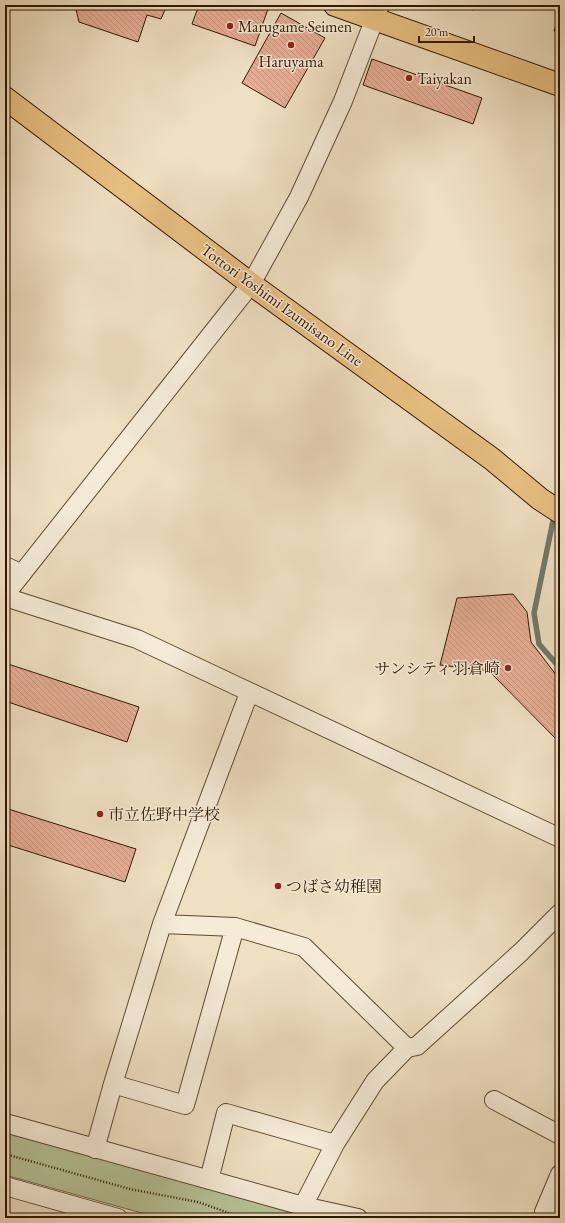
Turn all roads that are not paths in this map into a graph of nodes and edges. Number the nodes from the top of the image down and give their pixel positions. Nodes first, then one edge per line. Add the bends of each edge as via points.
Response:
1 (335, 5) edge
2 (377, 12) edge
3 (560, 86) edge
4 (5, 98) edge
5 (251, 284) junction
6 (560, 512) edge
7 (5, 566) edge
8 (22, 574) junction
9 (5, 596) edge
10 (250, 693) junction
11 (560, 838) edge
12 (560, 913) edge
13 (162, 924) junction
14 (235, 927) junction
15 (407, 1048) junction
16 (113, 1084) junction
17 (494, 1100) dead end
18 (5, 1123) edge
19 (560, 1135) edge
20 (335, 1144) junction
21 (95, 1149) junction
22 (560, 1174) edge
23 (209, 1180) junction
24 (5, 1186) edge
25 (304, 1206) junction
26 (118, 1218) edge
27 (358, 1218) edge
28 (558, 1218) edge

1 - 2 main road
2 - 3 main road
2 - 5 street via 343,101 299,197
4 - 5 main road, Tottori Yoshimi Izumisano Line
5 - 6 main road, Tottori Yoshimi Izumisano Line via 492,459 540,499
5 - 8 street
7 - 8 street
8 - 9 street
9 - 10 street via 137,640
10 - 11 street
10 - 13 street
12 - 15 street via 417,1046
13 - 14 street
13 - 16 street
14 - 15 street via 304,946
14 - 16 street via 185,1105
15 - 20 street via 375,1081
16 - 21 street
17 - 19 street
18 - 21 street
20 - 23 street via 226,1113
20 - 25 street
21 - 23 street
22 - 28 street via 544,1212
23 - 25 street
24 - 26 street
25 - 27 street

